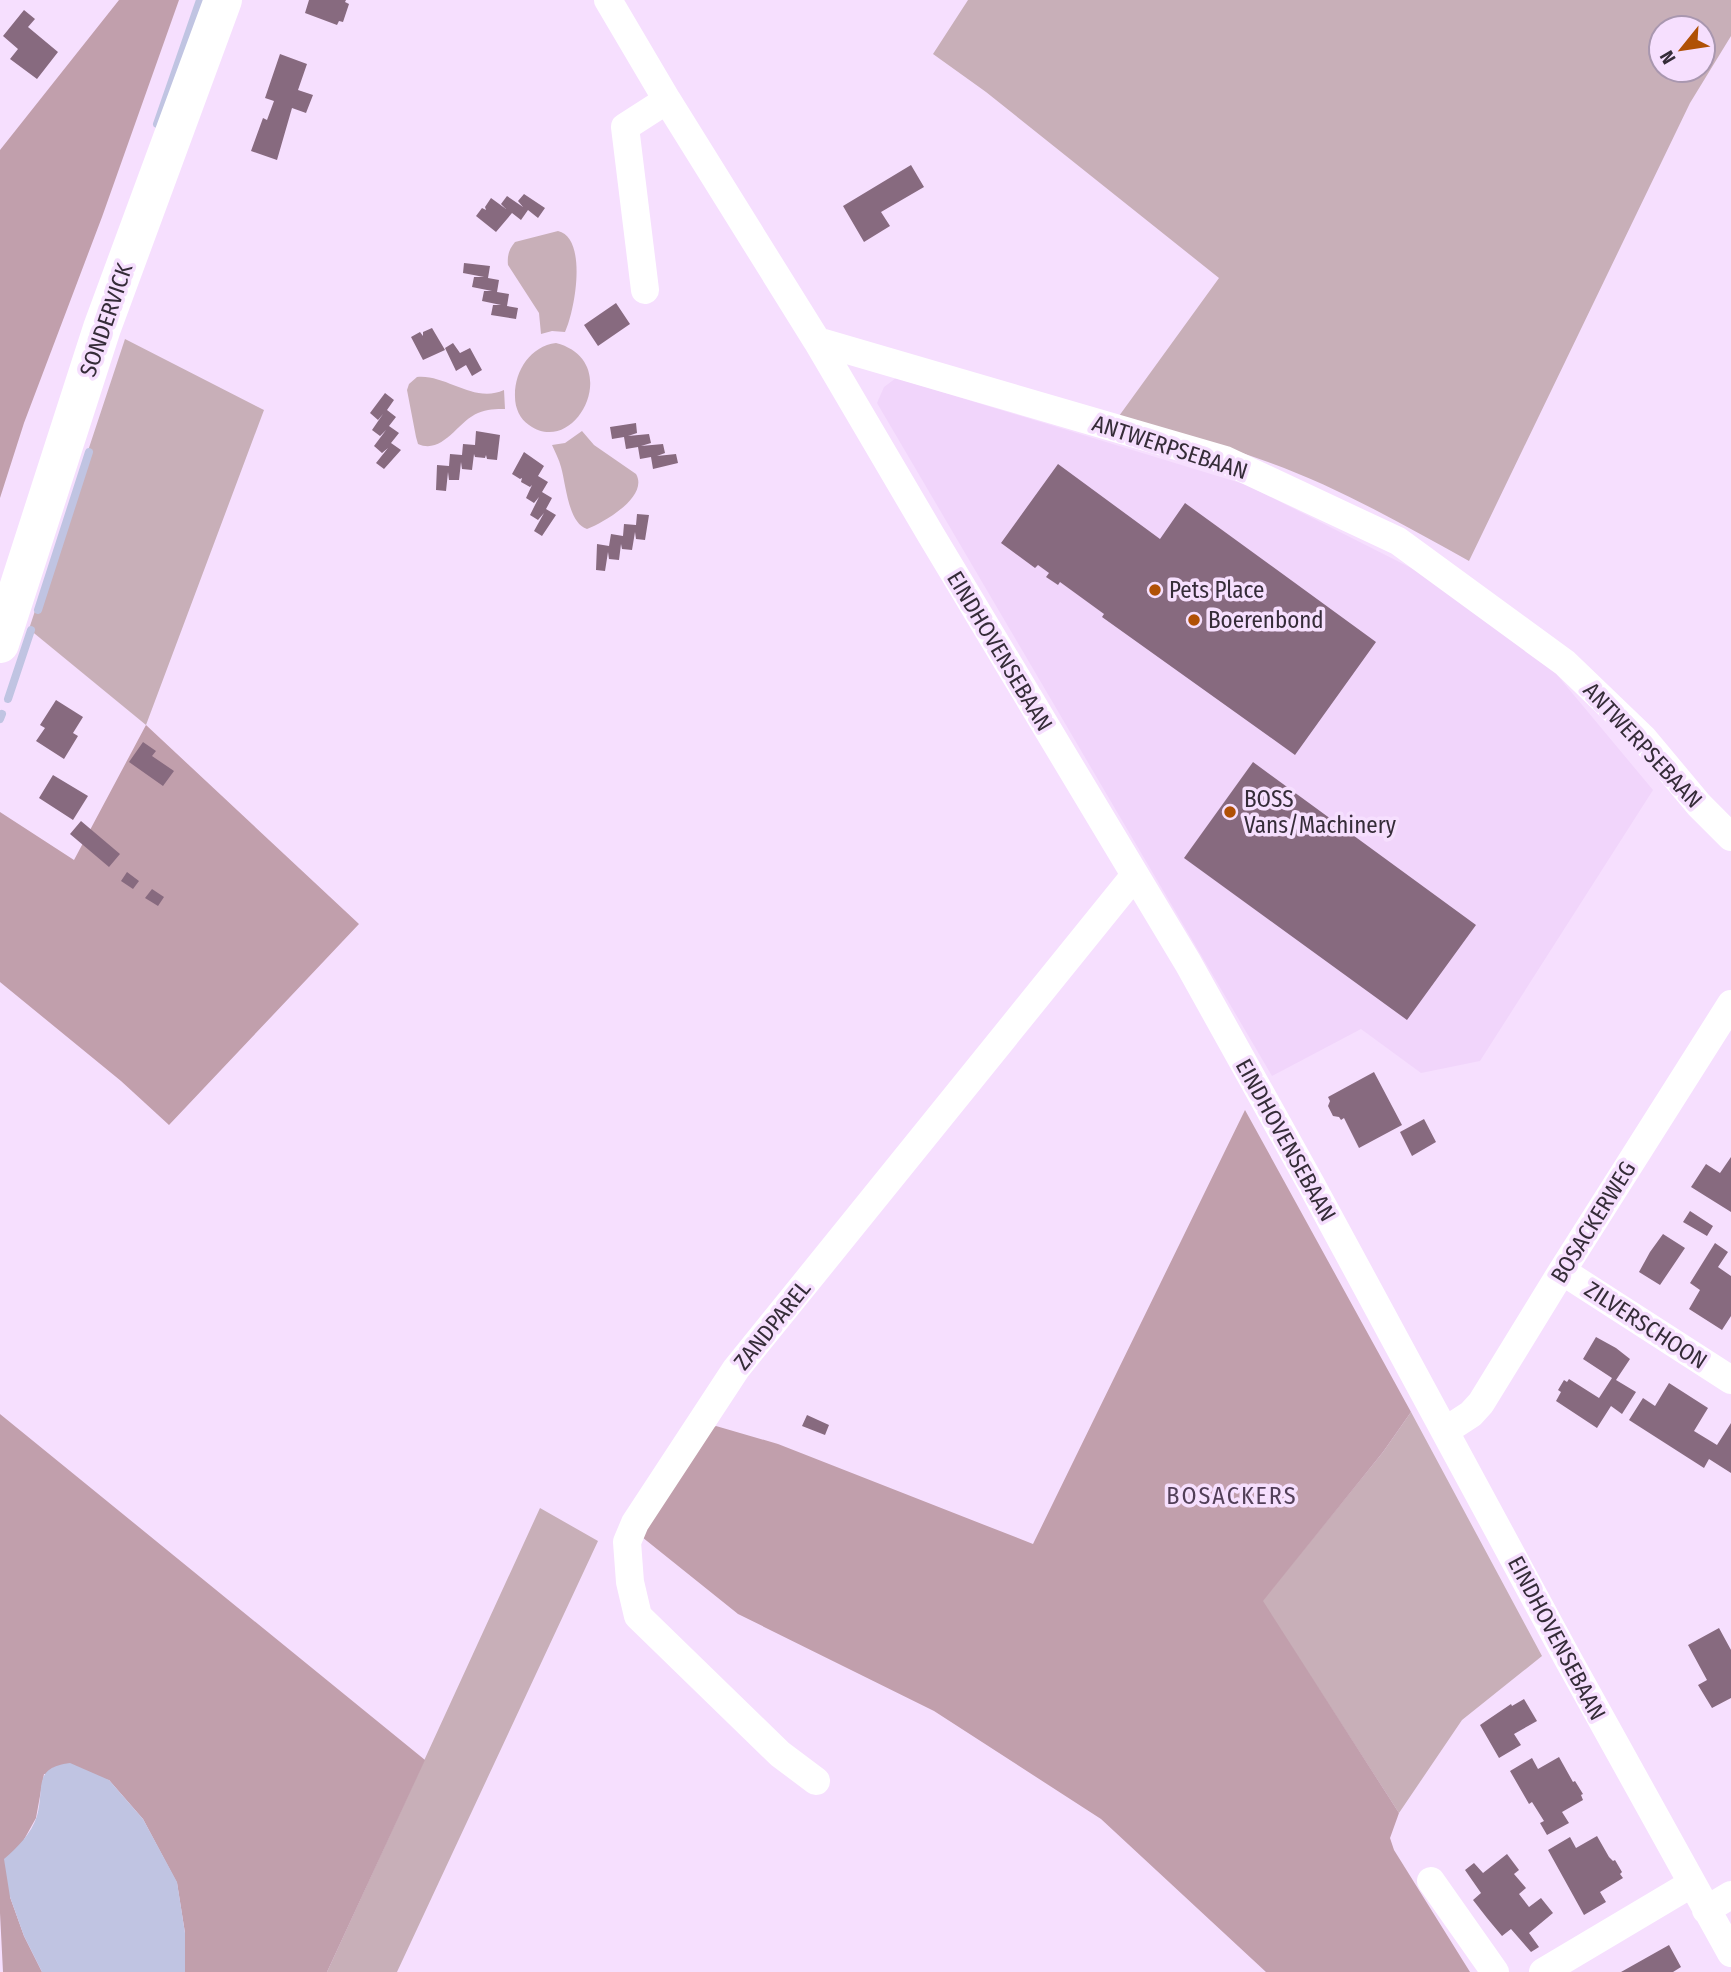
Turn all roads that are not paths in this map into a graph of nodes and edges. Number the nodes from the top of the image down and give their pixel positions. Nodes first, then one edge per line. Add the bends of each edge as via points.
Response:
1 (223, 0) edge
2 (608, 0) edge
3 (667, 100) junction
4 (645, 290) dead end
5 (817, 341) junction
6 (0, 644) edge
7 (1731, 837) edge
8 (1135, 875) junction
9 (1731, 1003) edge
10 (1562, 1271) junction
11 (1731, 1380) edge
12 (1445, 1432) junction
13 (816, 1781) dead end
14 (1432, 1881) dead end
15 (1691, 1884) junction
16 (1731, 1895) edge
17 (1706, 1910) junction
18 (1731, 1953) edge
19 (1495, 1972) edge
20 (1543, 1972) edge

1 - 6 street, SONDERVICK via 102,328
2 - 3 street
3 - 4 street via 625,127
3 - 5 street
5 - 7 street, ANTWERPSEBAAN via 1225,460 1398,541 1564,663 1643,738
5 - 8 street, EINDHOVENSEBAAN
8 - 12 street, EINDHOVENSEBAAN via 1298,1160
8 - 13 street, ZANDPAREL via 736,1369 635,1522 627,1542 638,1616 780,1754
9 - 10 street, BOSACKERWEG
10 - 11 street, ZILVERSCHOON
10 - 12 street, BOSACKERWEG via 1482,1403
12 - 15 street, EINDHOVENSEBAAN
14 - 19 street
15 - 17 street, EINDHOVENSEBAAN
15 - 20 street
16 - 17 street
17 - 18 street, EINDHOVENSEBAAN

